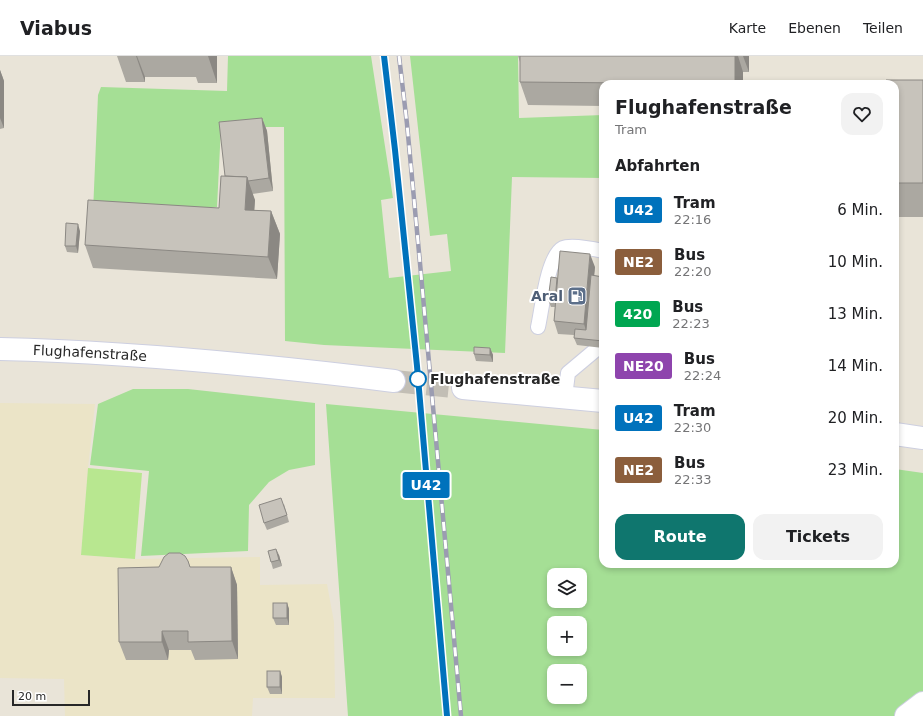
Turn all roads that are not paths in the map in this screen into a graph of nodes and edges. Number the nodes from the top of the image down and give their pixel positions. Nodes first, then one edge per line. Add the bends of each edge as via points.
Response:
1 (599, 250) edge
2 (538, 327) dead end
3 (599, 347) edge
4 (0, 349) edge
5 (394, 381) tunnel mouth
6 (463, 388) tunnel mouth
7 (565, 397) junction
8 (599, 400) edge
9 (899, 435) edge
10 (923, 438) edge
11 (923, 703) edge
12 (906, 716) edge

1 - 2 lane via 564,247 557,252 550,267
3 - 7 lane via 568,373
4 - 5 main road, Flughafenstraße via 181,358
6 - 7 main road
7 - 8 main road
9 - 10 main road
11 - 12 main road

